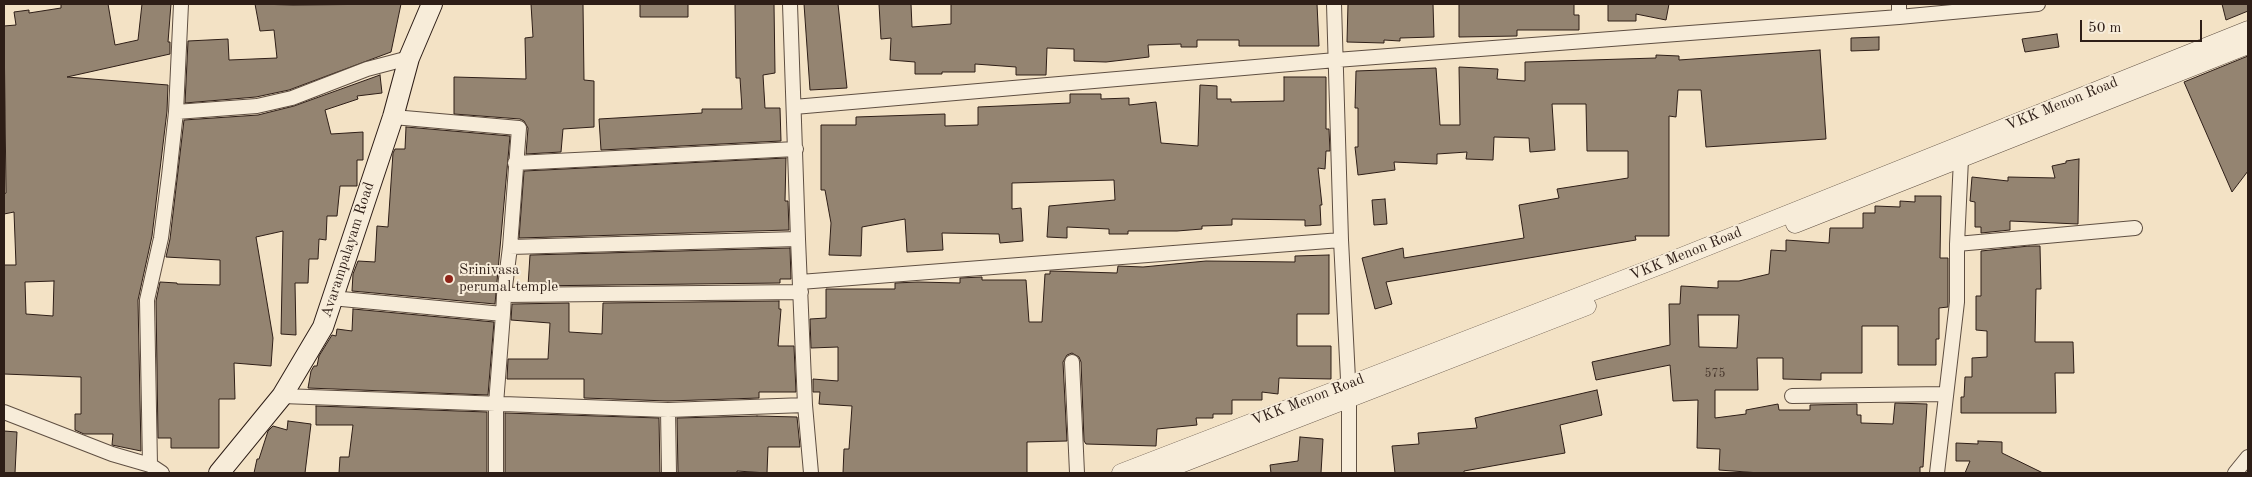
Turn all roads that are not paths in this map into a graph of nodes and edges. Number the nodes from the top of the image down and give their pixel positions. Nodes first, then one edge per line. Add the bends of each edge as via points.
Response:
1 (181, 4) edge
2 (424, 4) edge
3 (432, 4) edge
4 (790, 4) edge
5 (1334, 4) edge
6 (2038, 4) edge
7 (1899, 10) edge
8 (423, 25) junction
9 (2248, 30) edge
10 (2248, 44) edge
11 (409, 58) junction
12 (1336, 60) junction
13 (794, 107) junction
14 (176, 112) junction
15 (393, 117) junction
16 (796, 149) junction
17 (1961, 159) junction
18 (515, 163) junction
19 (2135, 228) dead end
20 (798, 239) junction
21 (1341, 240) junction
22 (1957, 244) junction
23 (510, 247) junction
24 (801, 287) junction
25 (504, 296) junction
26 (331, 298) junction
27 (503, 314) junction
28 (1072, 362) dead end
29 (1349, 392) junction
30 (1946, 394) junction
31 (282, 396) junction
32 (1792, 396) dead end
33 (496, 404) junction
34 (805, 406) junction
35 (668, 410) junction
36 (4, 412) edge
37 (2248, 457) edge
38 (156, 469) edge
39 (218, 473) edge
40 (496, 473) edge
41 (669, 473) edge
42 (811, 473) edge
43 (1077, 473) edge
44 (1121, 473) edge
45 (1157, 473) edge
46 (1349, 473) edge
47 (1937, 473) edge
48 (2235, 473) edge

1 - 14 street
2 - 8 main road
3 - 8 main road, Avarampalayam Road
4 - 13 street
5 - 12 street
6 - 7 street
7 - 12 street
8 - 11 main road, Avarampalayam Road
9 - 29 street, VKK Menon Road
10 - 17 street, VKK Menon Road
11 - 14 street via 367,69 292,98 257,106
11 - 15 main road, Avarampalayam Road
12 - 13 street
12 - 21 street
13 - 16 street
14 - 38 street via 161,238 147,300
15 - 18 street via 518,128
15 - 26 main road, Avarampalayam Road
16 - 18 street
16 - 20 street
17 - 22 street
17 - 29 street, VKK Menon Road
18 - 23 street
19 - 22 street
20 - 23 street
20 - 24 street
21 - 24 street
21 - 29 street
22 - 30 street via 1957,302
23 - 25 street
24 - 25 street
24 - 34 street
25 - 27 street
26 - 27 street
26 - 31 main road, Avarampalayam Road via 323,327
27 - 33 street
28 - 43 street
29 - 44 street, VKK Menon Road
29 - 45 street, VKK Menon Road
29 - 46 street
30 - 32 street
30 - 47 street
31 - 33 street
31 - 39 main road, Avarampalayam Road
33 - 35 street
33 - 40 street
34 - 35 street
34 - 42 street
35 - 41 street
36 - 38 street
37 - 48 street

